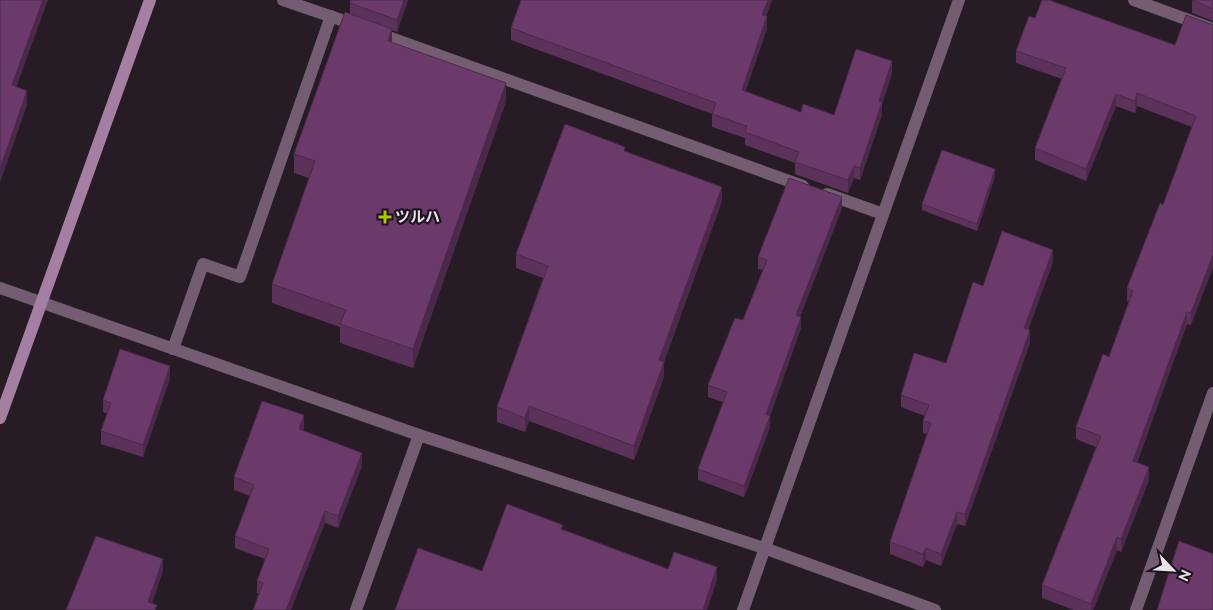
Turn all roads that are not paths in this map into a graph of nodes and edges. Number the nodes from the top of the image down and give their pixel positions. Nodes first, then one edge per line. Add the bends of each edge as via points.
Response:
1 (150, 0) edge
2 (283, 0) edge
3 (959, 0) edge
4 (1134, 0) edge
5 (331, 16) junction
6 (1213, 29) edge
7 (883, 214) junction
8 (0, 288) edge
9 (40, 302) junction
10 (173, 349) junction
11 (1213, 393) edge
12 (0, 418) edge
13 (419, 435) junction
14 (764, 548) junction
15 (356, 610) edge
16 (743, 610) edge
17 (935, 610) edge
18 (1136, 610) edge

1 - 9 street
2 - 5 street
3 - 7 street
4 - 6 street
5 - 7 street
5 - 10 street via 240,277 202,264
7 - 14 street
8 - 9 street
9 - 10 street
9 - 12 street
10 - 13 street
11 - 18 street
13 - 14 street
13 - 15 street
14 - 16 street
14 - 17 street

